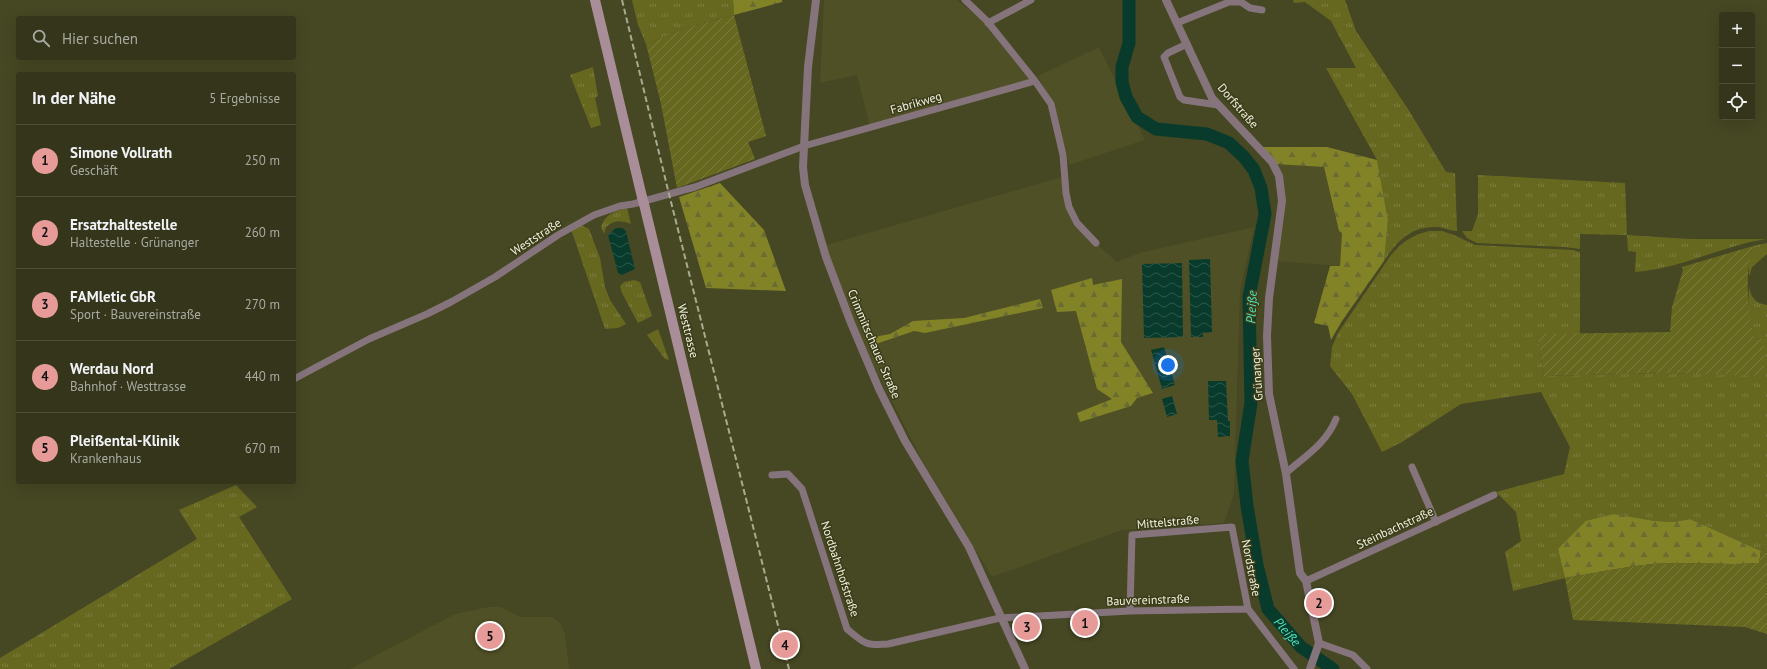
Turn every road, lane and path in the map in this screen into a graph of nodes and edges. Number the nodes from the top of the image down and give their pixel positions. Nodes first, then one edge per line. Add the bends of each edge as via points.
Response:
1 (595, 0) edge
2 (816, 0) edge
3 (965, 0) edge
4 (1031, 0) edge
5 (1166, 0) edge
6 (1262, 10) dead end
7 (988, 23) junction
8 (1176, 23) junction
9 (1187, 44) junction
10 (1035, 80) junction
11 (1218, 105) junction
12 (804, 146) junction
13 (1282, 201) joint
14 (1096, 243) dead end
15 (296, 378) edge
16 (1336, 420) dead end
17 (1412, 467) dead end
18 (1286, 472) junction
19 (772, 475) dead end
20 (1494, 495) dead end
21 (1436, 522) junction
22 (1232, 527) joint
23 (1306, 581) junction
24 (1248, 609) junction
25 (1130, 611) junction
26 (1000, 618) junction
27 (1318, 646) junction
28 (1310, 667) edge
29 (756, 669) edge
30 (1025, 669) edge
31 (1294, 669) edge
32 (1366, 669) edge

1 - 29 main road, Westtrasse
2 - 12 street, Crimmitschauer Straße via 808,67
3 - 7 street
4 - 7 street
5 - 8 street, Dorfstraße
6 - 8 street via 1250,8 1241,2 1229,2
7 - 10 street
8 - 9 street, Dorfstraße
9 - 11 street, Dorfstraße via 1207,89
9 - 11 street via 1168,52 1164,57 1180,97 1188,102
10 - 12 street, Fabrikweg
10 - 14 street via 1051,104 1063,154 1069,207 1077,223
11 - 13 street, Dorfstraße via 1274,164 1279,176
12 - 15 street, Weststraße via 694,187 594,215 451,302 369,339
12 - 26 street, Crimmitschauer Straße via 805,185 826,257 851,323 882,396 905,441 969,547
13 - 18 street, Grünanger via 1269,298 1267,336 1269,394
16 - 18 street via 1330,433 1320,444
17 - 21 street
18 - 23 street, Grünanger via 1300,573
19 - 26 street, Nordbahnhofstraße via 788,474 802,489 847,629 862,642 872,645 888,644
20 - 21 street, Steinbachstraße
21 - 23 street, Steinbachstraße
22 - 24 street, Nordstraße
22 - 25 street, Mittelstraße via 1132,535
23 - 27 street, Grünanger
24 - 25 street, Bauvereinstraße
24 - 31 street, Nordstraße
25 - 26 street, Bauvereinstraße
26 - 30 street, Crimmitschauer Straße
27 - 28 street
27 - 32 street via 1353,655

